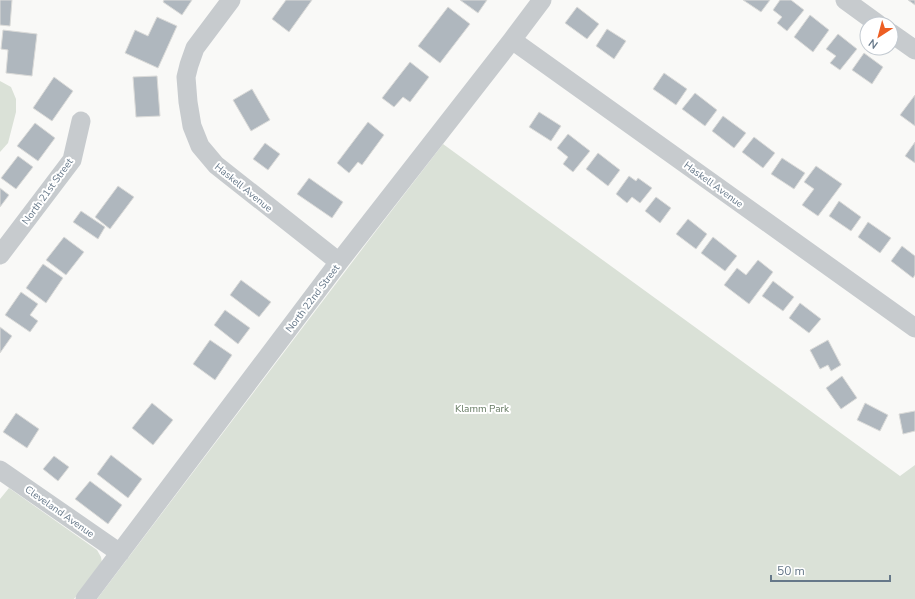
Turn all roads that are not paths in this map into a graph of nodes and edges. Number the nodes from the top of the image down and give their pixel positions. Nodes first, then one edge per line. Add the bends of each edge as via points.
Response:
1 (231, 0) edge
2 (542, 0) edge
3 (845, 0) edge
4 (867, 16) edge
5 (899, 39) edge
6 (512, 40) junction
7 (915, 50) edge
8 (81, 121) dead end
9 (0, 254) edge
10 (339, 262) junction
11 (915, 328) edge
12 (0, 470) edge
13 (120, 553) junction
14 (84, 599) edge

1 - 10 street, Haskell Avenue via 195,48 186,77 192,126 200,146 216,165
2 - 6 street, North 22nd Street
3 - 4 street
5 - 7 street
6 - 10 street, North 22nd Street
6 - 11 street, Haskell Avenue
8 - 9 street, North 21st Street via 72,160
10 - 13 street, North 22nd Street
12 - 13 street, Cleveland Avenue
13 - 14 street, North 22nd Street

